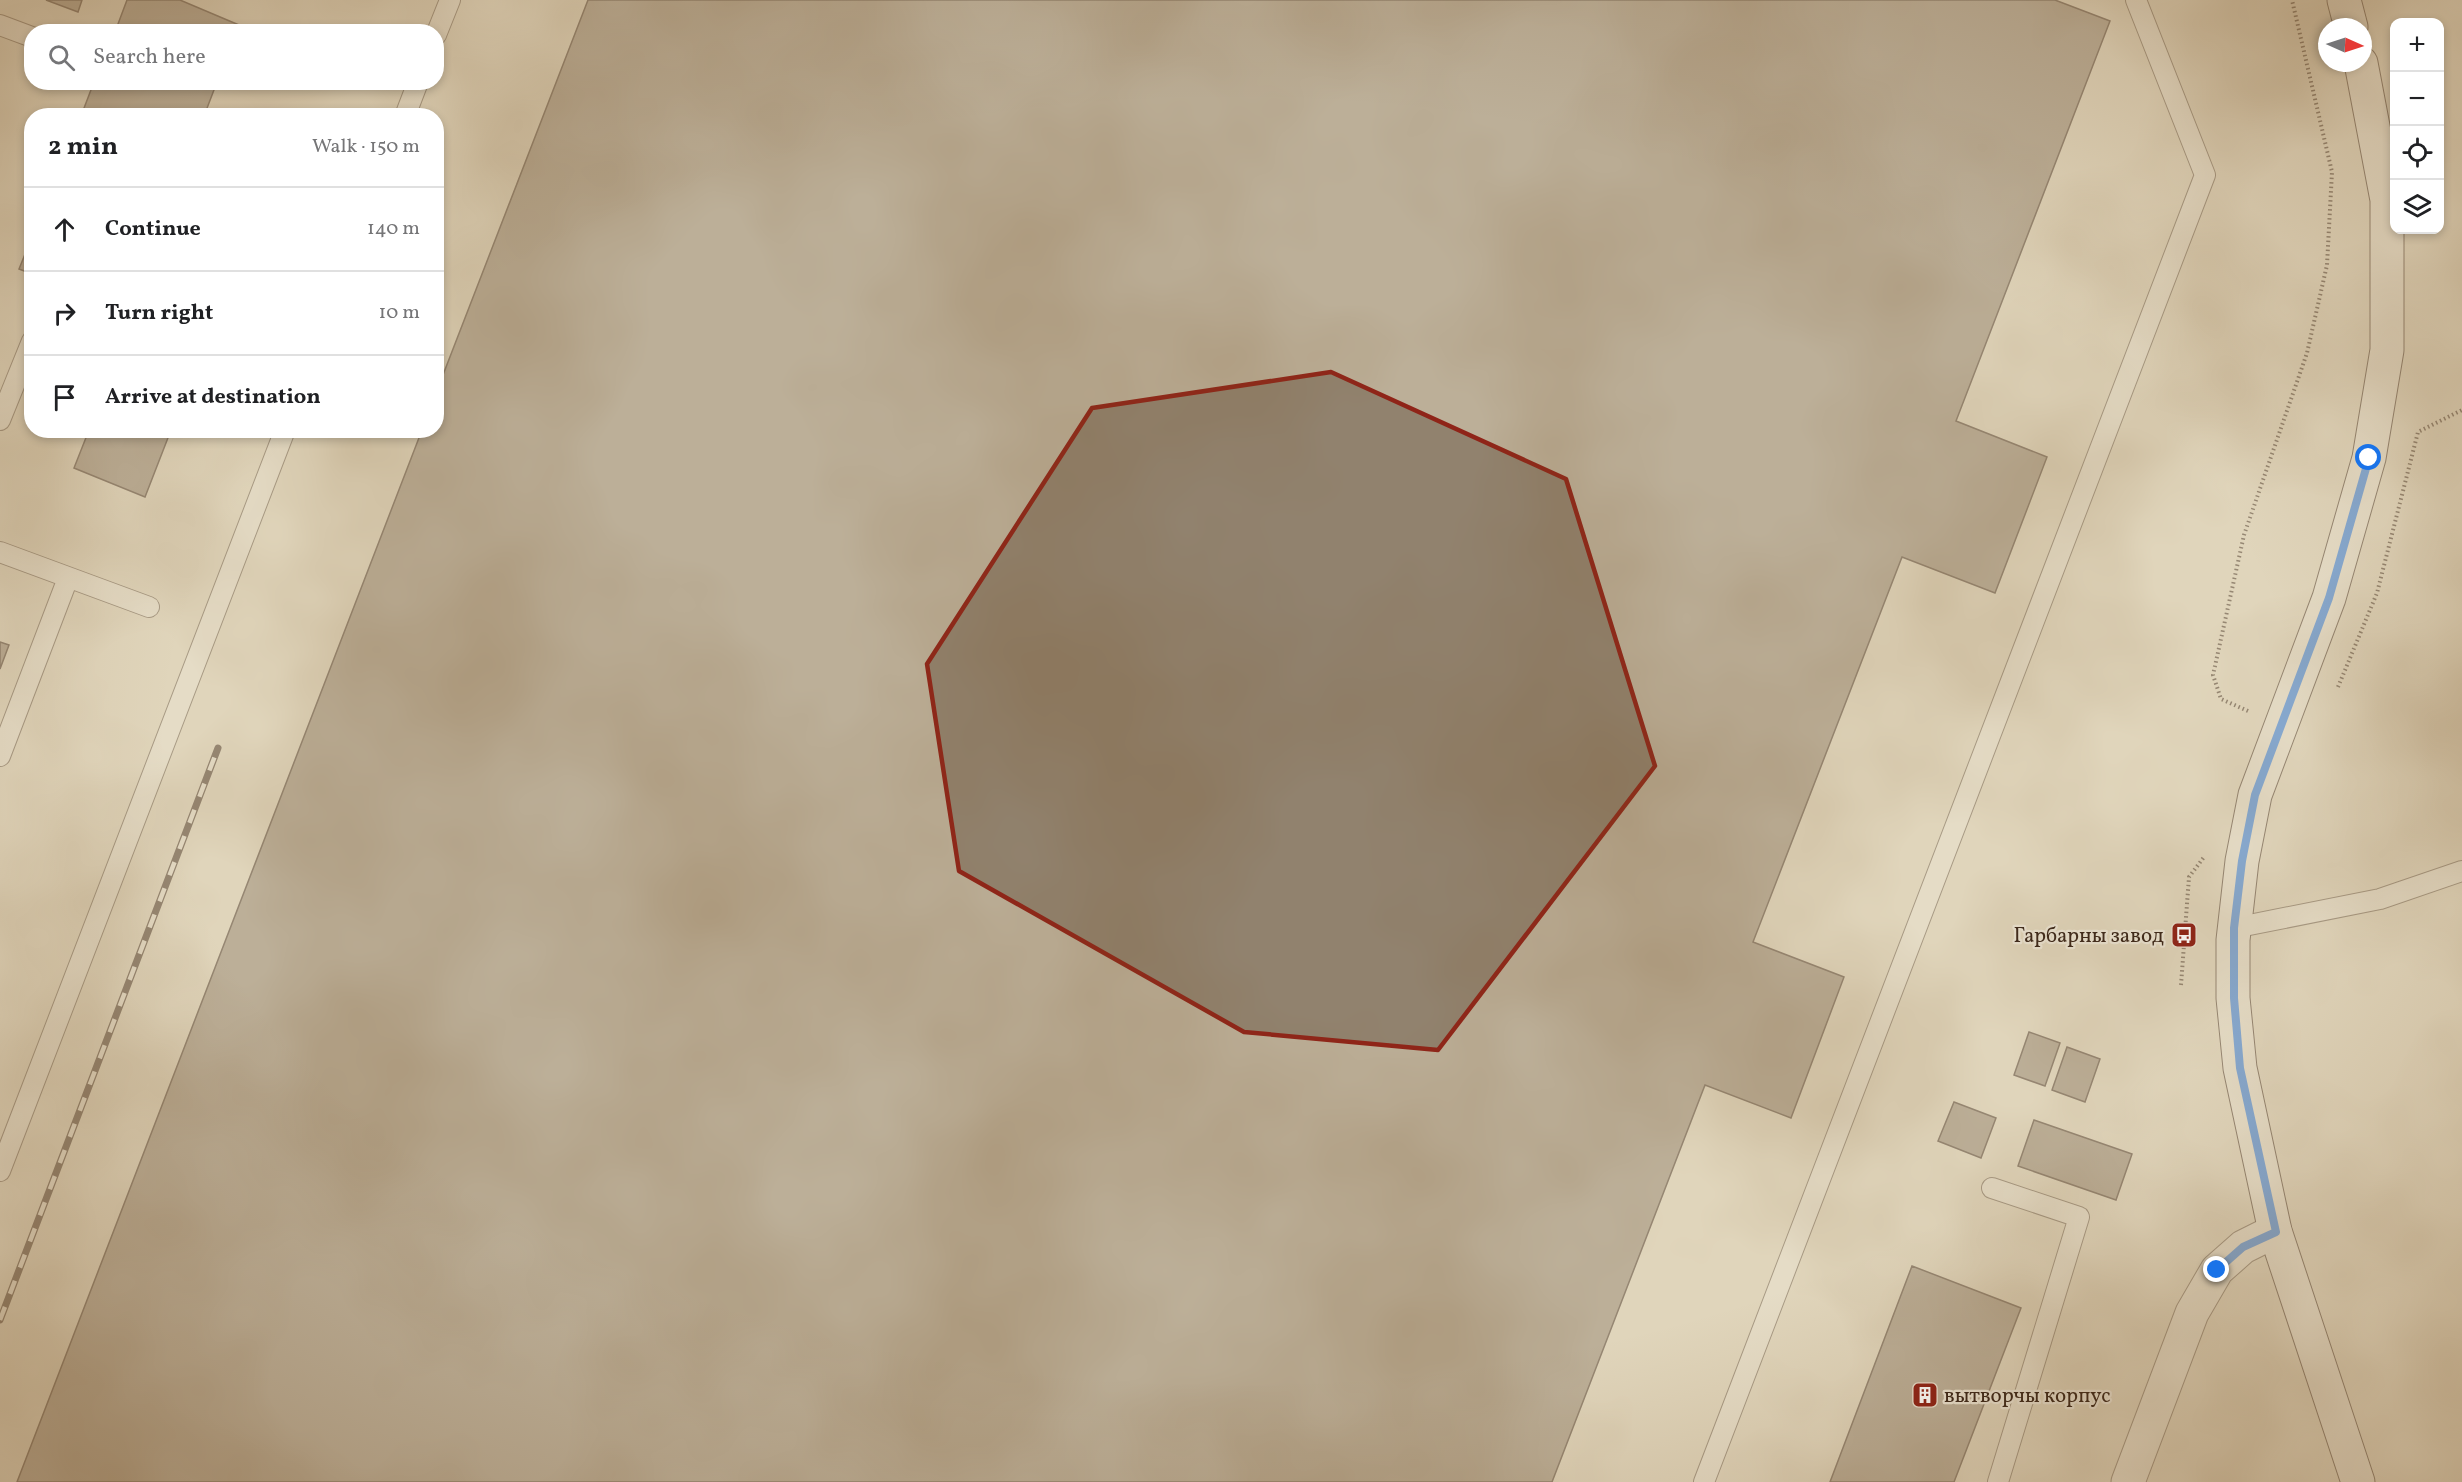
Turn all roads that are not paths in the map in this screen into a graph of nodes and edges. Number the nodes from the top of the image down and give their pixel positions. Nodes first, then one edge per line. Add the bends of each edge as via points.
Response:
1 (450, 0) edge
2 (2136, 0) edge
3 (2344, 0) edge
4 (2349, 18) edge
5 (440, 24) edge
6 (0, 25) edge
7 (24, 34) edge
8 (2363, 72) edge
9 (415, 90) edge
10 (408, 108) edge
11 (24, 361) edge
12 (0, 420) edge
13 (282, 438) edge
14 (0, 552) edge
15 (68, 578) junction
16 (149, 607) dead end
17 (0, 756) edge
18 (2462, 871) edge
19 (2234, 928) junction
20 (0, 1171) edge
21 (1992, 1188) dead end
22 (2276, 1232) junction
23 (1704, 1482) edge
24 (1998, 1482) edge
25 (2128, 1482) edge
26 (2358, 1482) edge

1 - 5 lane
2 - 23 lane via 2205,175
3 - 4 street
6 - 7 lane
8 - 19 street via 2387,200 2387,350 2369,458 2329,598 2255,795
9 - 10 lane
11 - 12 lane
13 - 20 lane
14 - 15 lane
15 - 16 lane
15 - 17 lane
18 - 19 lane via 2380,899
19 - 22 street via 2240,1068
21 - 24 lane via 2079,1217
22 - 25 street via 2243,1247 2217,1270 2192,1313
22 - 26 street

